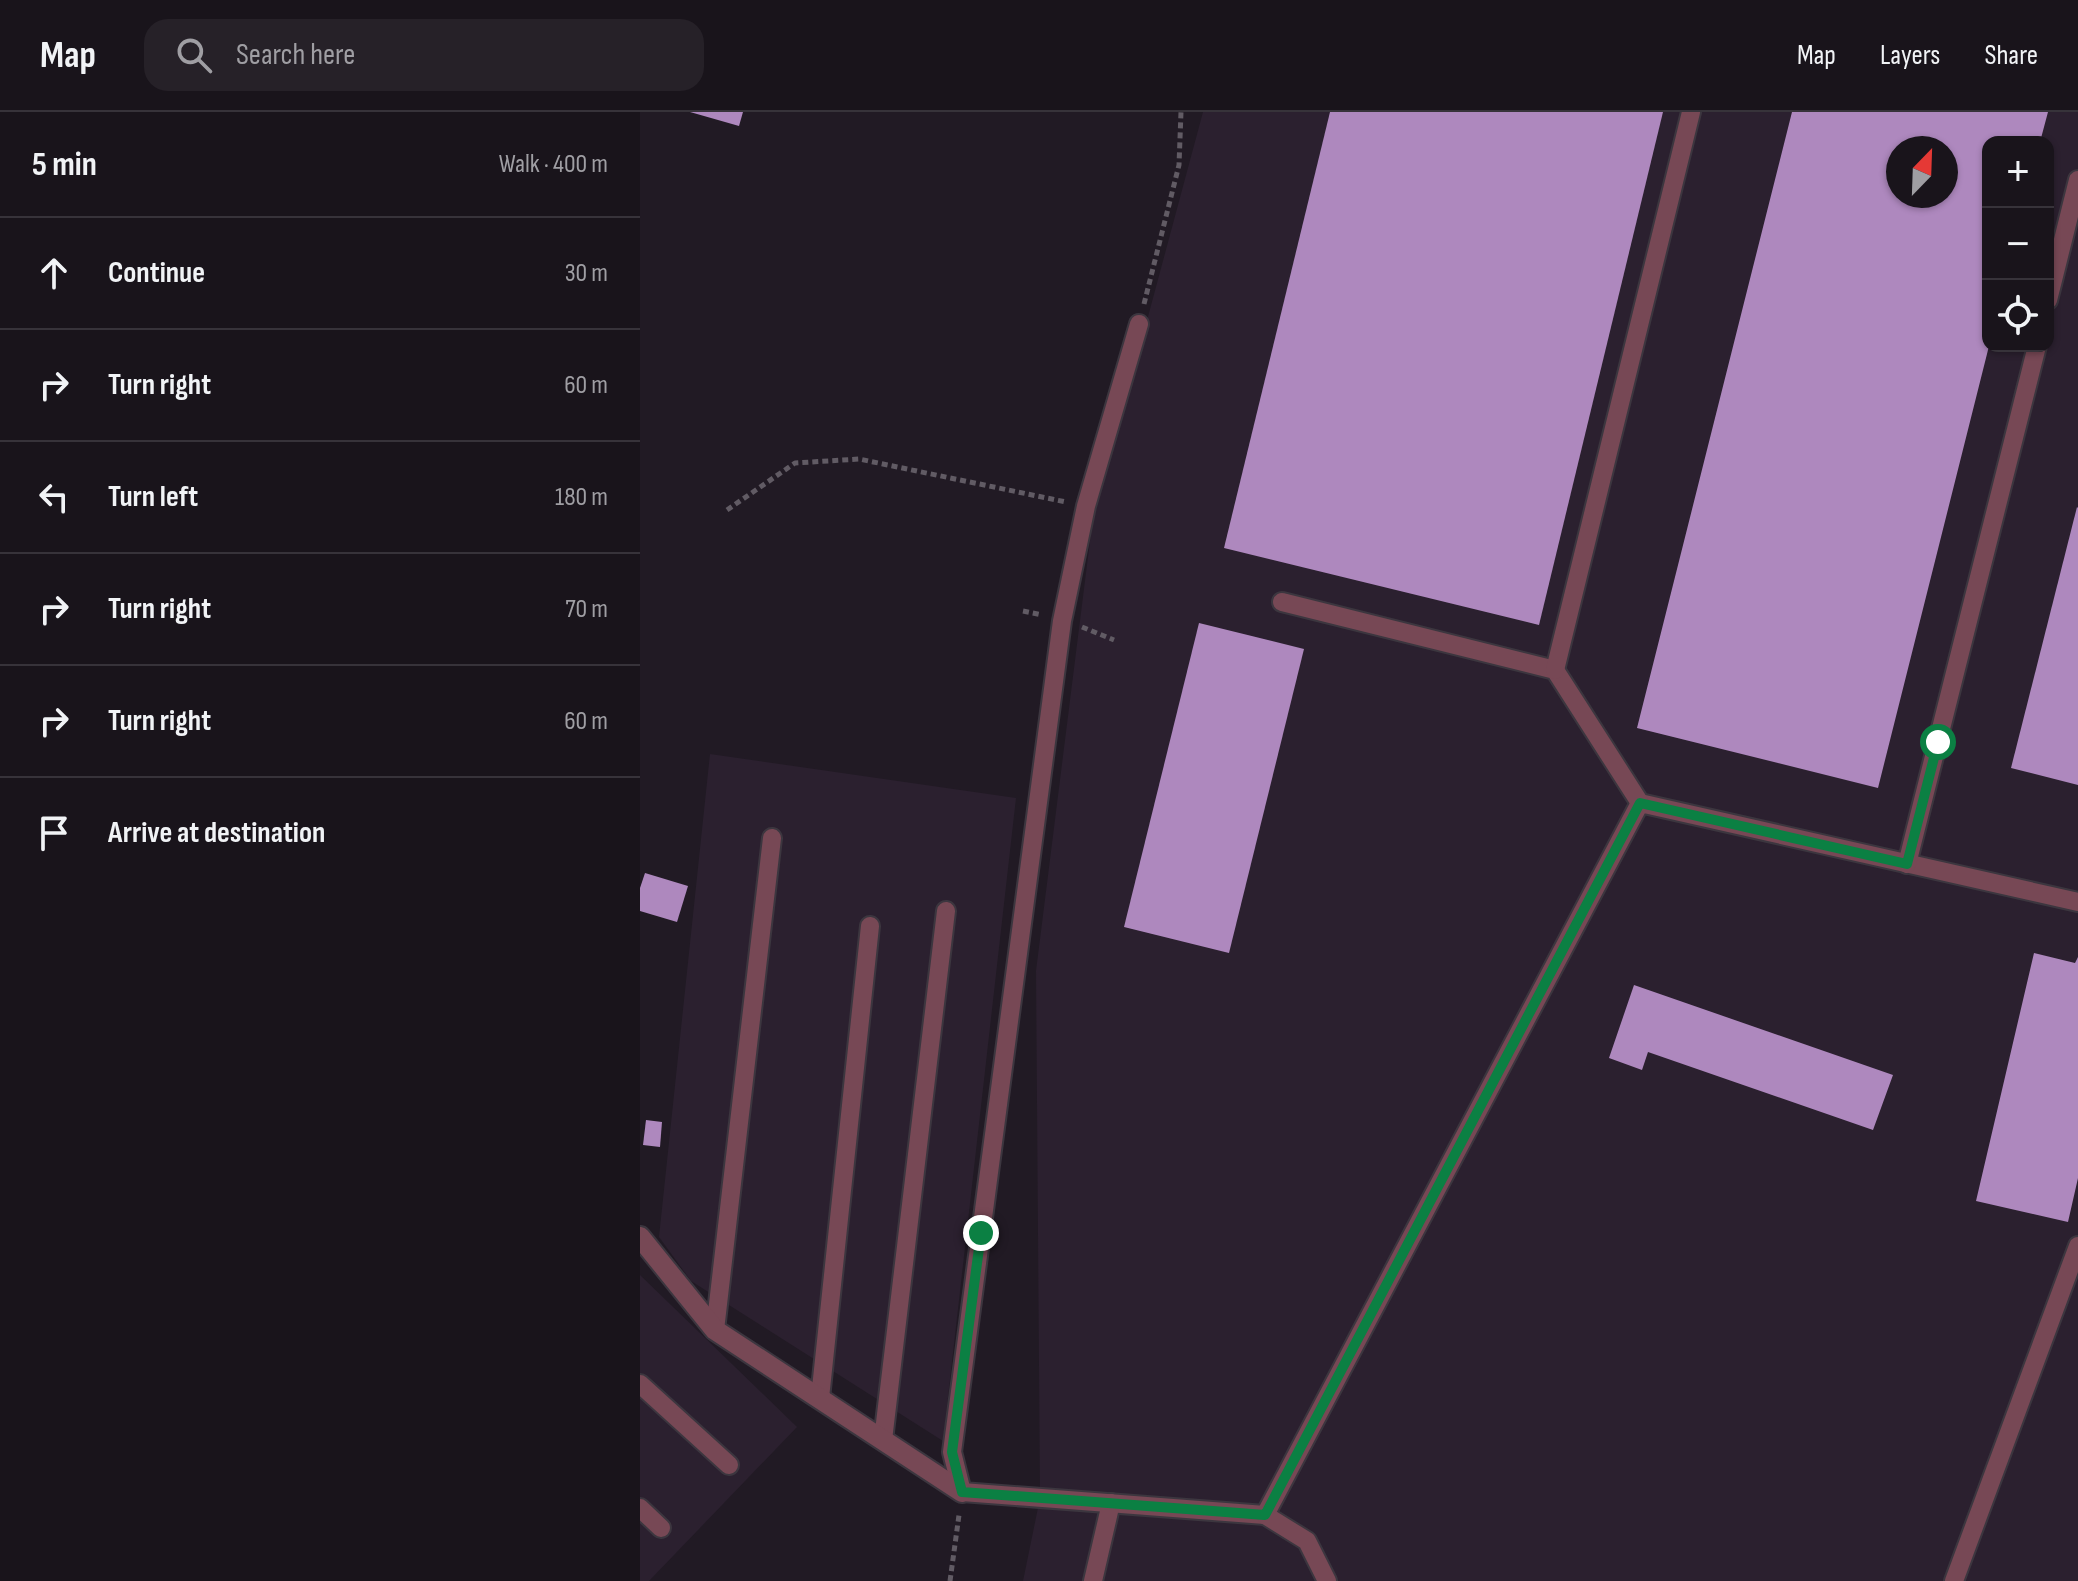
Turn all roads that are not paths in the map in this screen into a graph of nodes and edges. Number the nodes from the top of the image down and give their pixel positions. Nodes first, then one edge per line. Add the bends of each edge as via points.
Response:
1 (1691, 112) edge
2 (2078, 180) edge
3 (2053, 280) edge
4 (1139, 324) road end
5 (2035, 352) edge
6 (1282, 602) dead end
7 (1555, 670) junction
8 (1640, 803) junction
9 (772, 838) dead end
10 (1907, 864) junction
11 (2078, 902) edge
12 (946, 911) dead end
13 (870, 926) dead end
14 (640, 1237) edge
15 (2078, 1246) edge
16 (715, 1330) junction
17 (640, 1384) edge
18 (820, 1398) junction
19 (883, 1440) junction
20 (729, 1465) dead end
21 (962, 1492) junction
22 (1111, 1503) junction
23 (640, 1508) edge
24 (1265, 1515) junction
25 (661, 1528) dead end
26 (1093, 1581) edge
27 (1327, 1581) edge
28 (1954, 1581) edge

1 - 7 lane
2 - 3 lane
4 - 21 lane via 1086,506 1062,621 952,1452
5 - 10 lane
6 - 7 lane
7 - 8 lane
8 - 10 lane
8 - 24 lane
9 - 16 lane
10 - 11 lane
12 - 19 lane
13 - 18 lane
14 - 16 street
15 - 28 lane
16 - 18 street
17 - 20 lane
18 - 19 street
19 - 21 street
21 - 22 lane
22 - 24 lane
22 - 26 lane
23 - 25 lane
24 - 27 lane via 1307,1541

